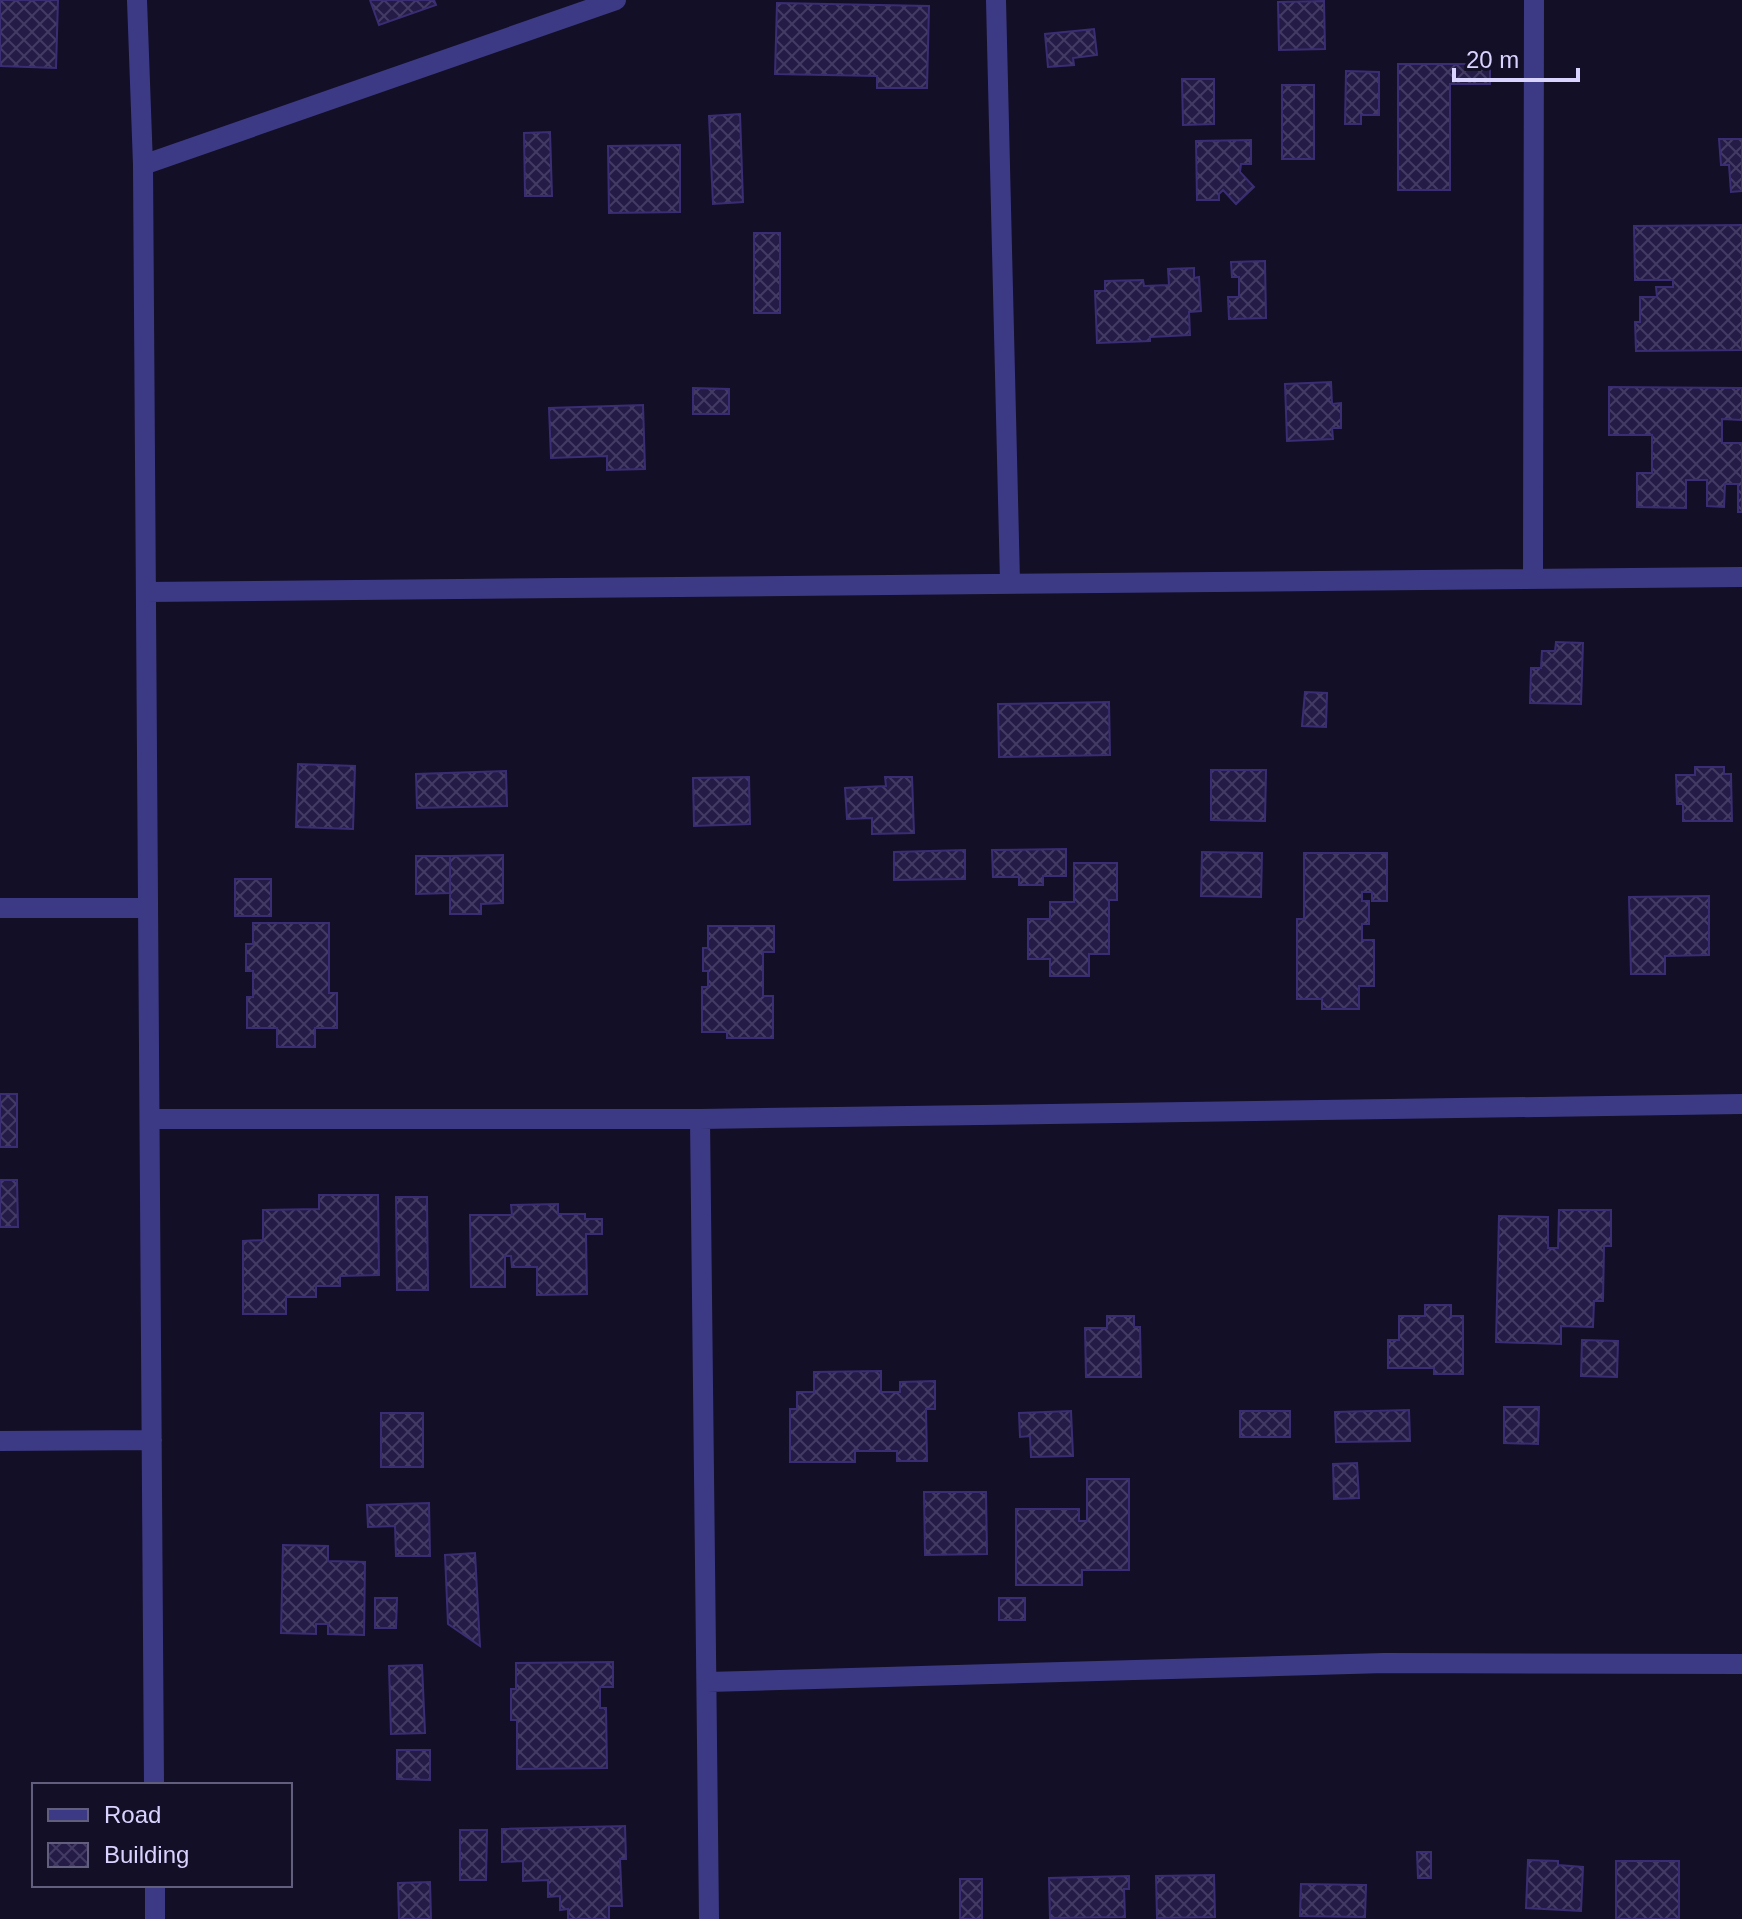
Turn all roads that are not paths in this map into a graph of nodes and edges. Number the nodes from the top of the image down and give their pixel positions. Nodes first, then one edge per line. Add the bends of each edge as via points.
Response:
1 (137, 0) edge
2 (616, 0) edge
3 (996, 0) edge
4 (1534, 0) edge
5 (143, 165) junction
6 (1742, 577) edge
7 (1533, 579) junction
8 (1010, 582) junction
9 (146, 592) junction
10 (0, 908) edge
11 (148, 908) junction
12 (1742, 1104) edge
13 (150, 1119) junction
14 (700, 1119) junction
15 (152, 1440) junction
16 (0, 1441) edge
17 (1742, 1664) edge
18 (707, 1682) junction
19 (154, 1783) edge
20 (155, 1887) edge
21 (155, 1919) edge
22 (709, 1919) edge

1 - 5 street
2 - 5 street
3 - 8 street
4 - 7 street
5 - 9 street
6 - 7 street
7 - 8 street
8 - 9 street
9 - 11 street
10 - 11 street
11 - 13 street
12 - 14 street
13 - 14 street
13 - 15 street
14 - 18 street
15 - 16 street
15 - 19 street
17 - 18 street via 1385,1663
18 - 22 street
20 - 21 street

